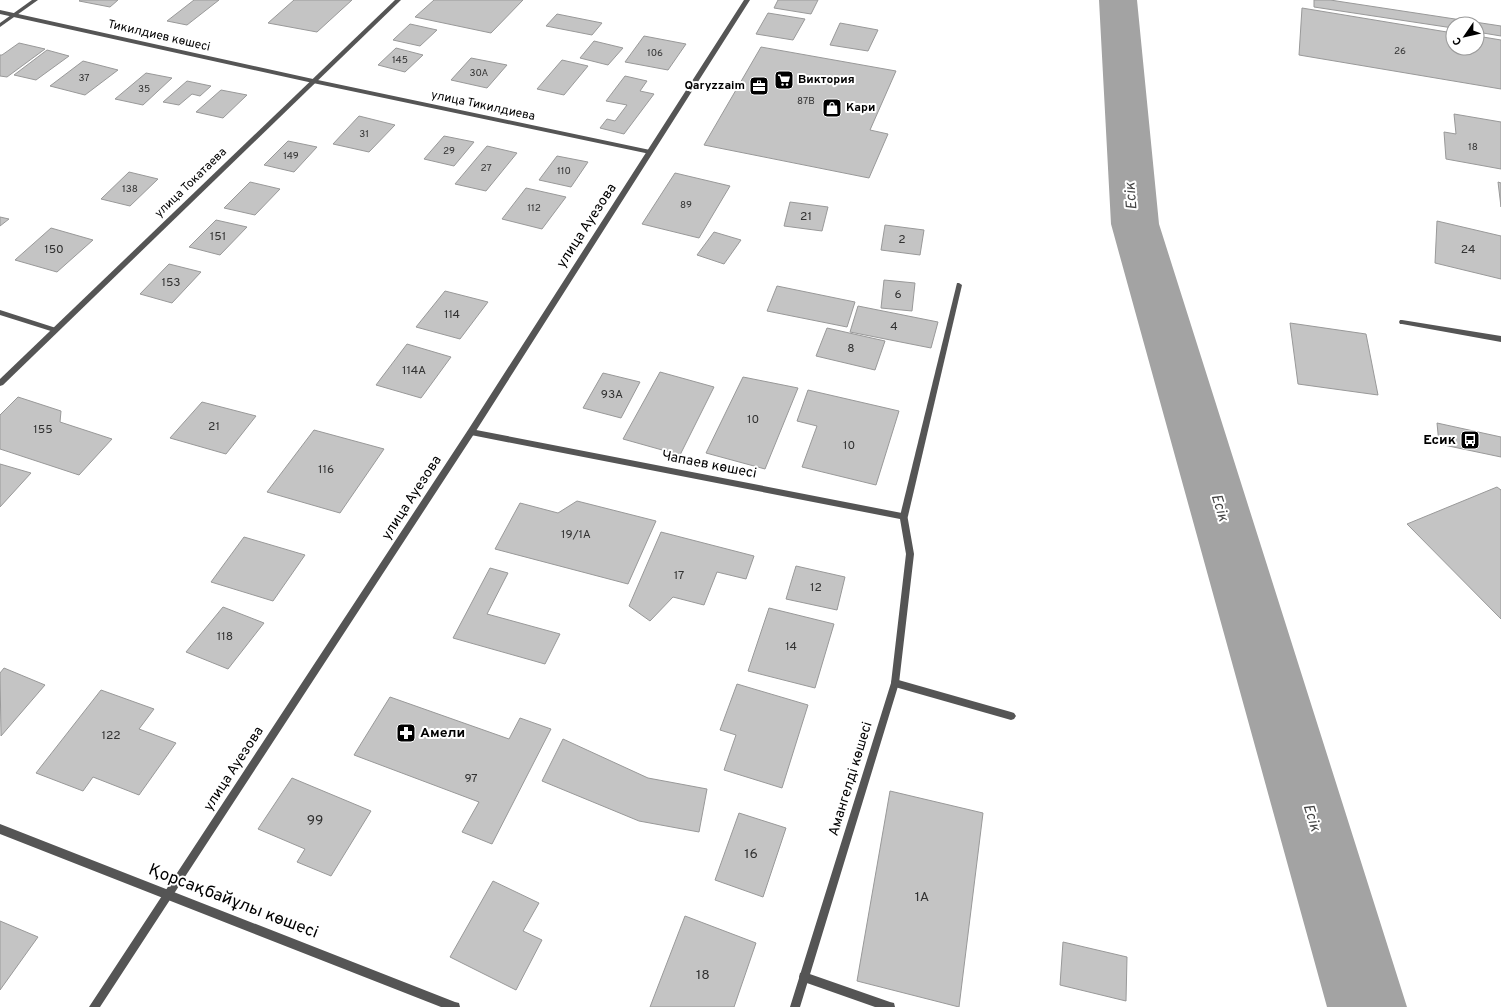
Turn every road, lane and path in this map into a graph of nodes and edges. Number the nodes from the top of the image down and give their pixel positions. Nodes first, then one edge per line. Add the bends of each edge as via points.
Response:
1 (35, 0) edge
2 (398, 0) edge
3 (747, 0) edge
4 (0, 12) edge
5 (14, 15) junction
6 (0, 25) edge
7 (313, 81) junction
8 (650, 152) junction
9 (959, 285) dead end
10 (0, 312) edge
11 (1402, 322) dead end
12 (54, 330) junction
13 (1501, 339) edge
14 (0, 382) edge
15 (471, 432) junction
16 (904, 516) junction
17 (895, 683) junction
18 (1011, 716) dead end
19 (0, 829) edge
20 (168, 894) junction
21 (804, 977) junction
22 (94, 1007) edge
23 (455, 1007) edge
24 (795, 1007) edge
25 (890, 1007) edge

1 - 5 street
2 - 7 street, улица Токатаева
3 - 8 street, улица Ауезова
4 - 5 street, Тикилдиев көшесі
5 - 6 street
5 - 7 street, Тикилдиев көшесі
7 - 8 street, улица Тикилдиева
7 - 12 street, улица Токатаева
8 - 15 street, улица Ауезова
9 - 16 street
10 - 12 street
11 - 13 street
12 - 14 street, улица Токатаева
15 - 16 street, Чапаев көшесі
15 - 20 street, улица Ауезова
16 - 17 street, Амангелді көшесі via 910,554
17 - 18 street
17 - 21 street, Амангелді көшесі
19 - 20 street, Қорсақбайұлы көшесі
20 - 22 street, улица Ауезова
20 - 23 street, Қорсақбайұлы көшесі
21 - 24 street, Амангелді көшесі
21 - 25 street

